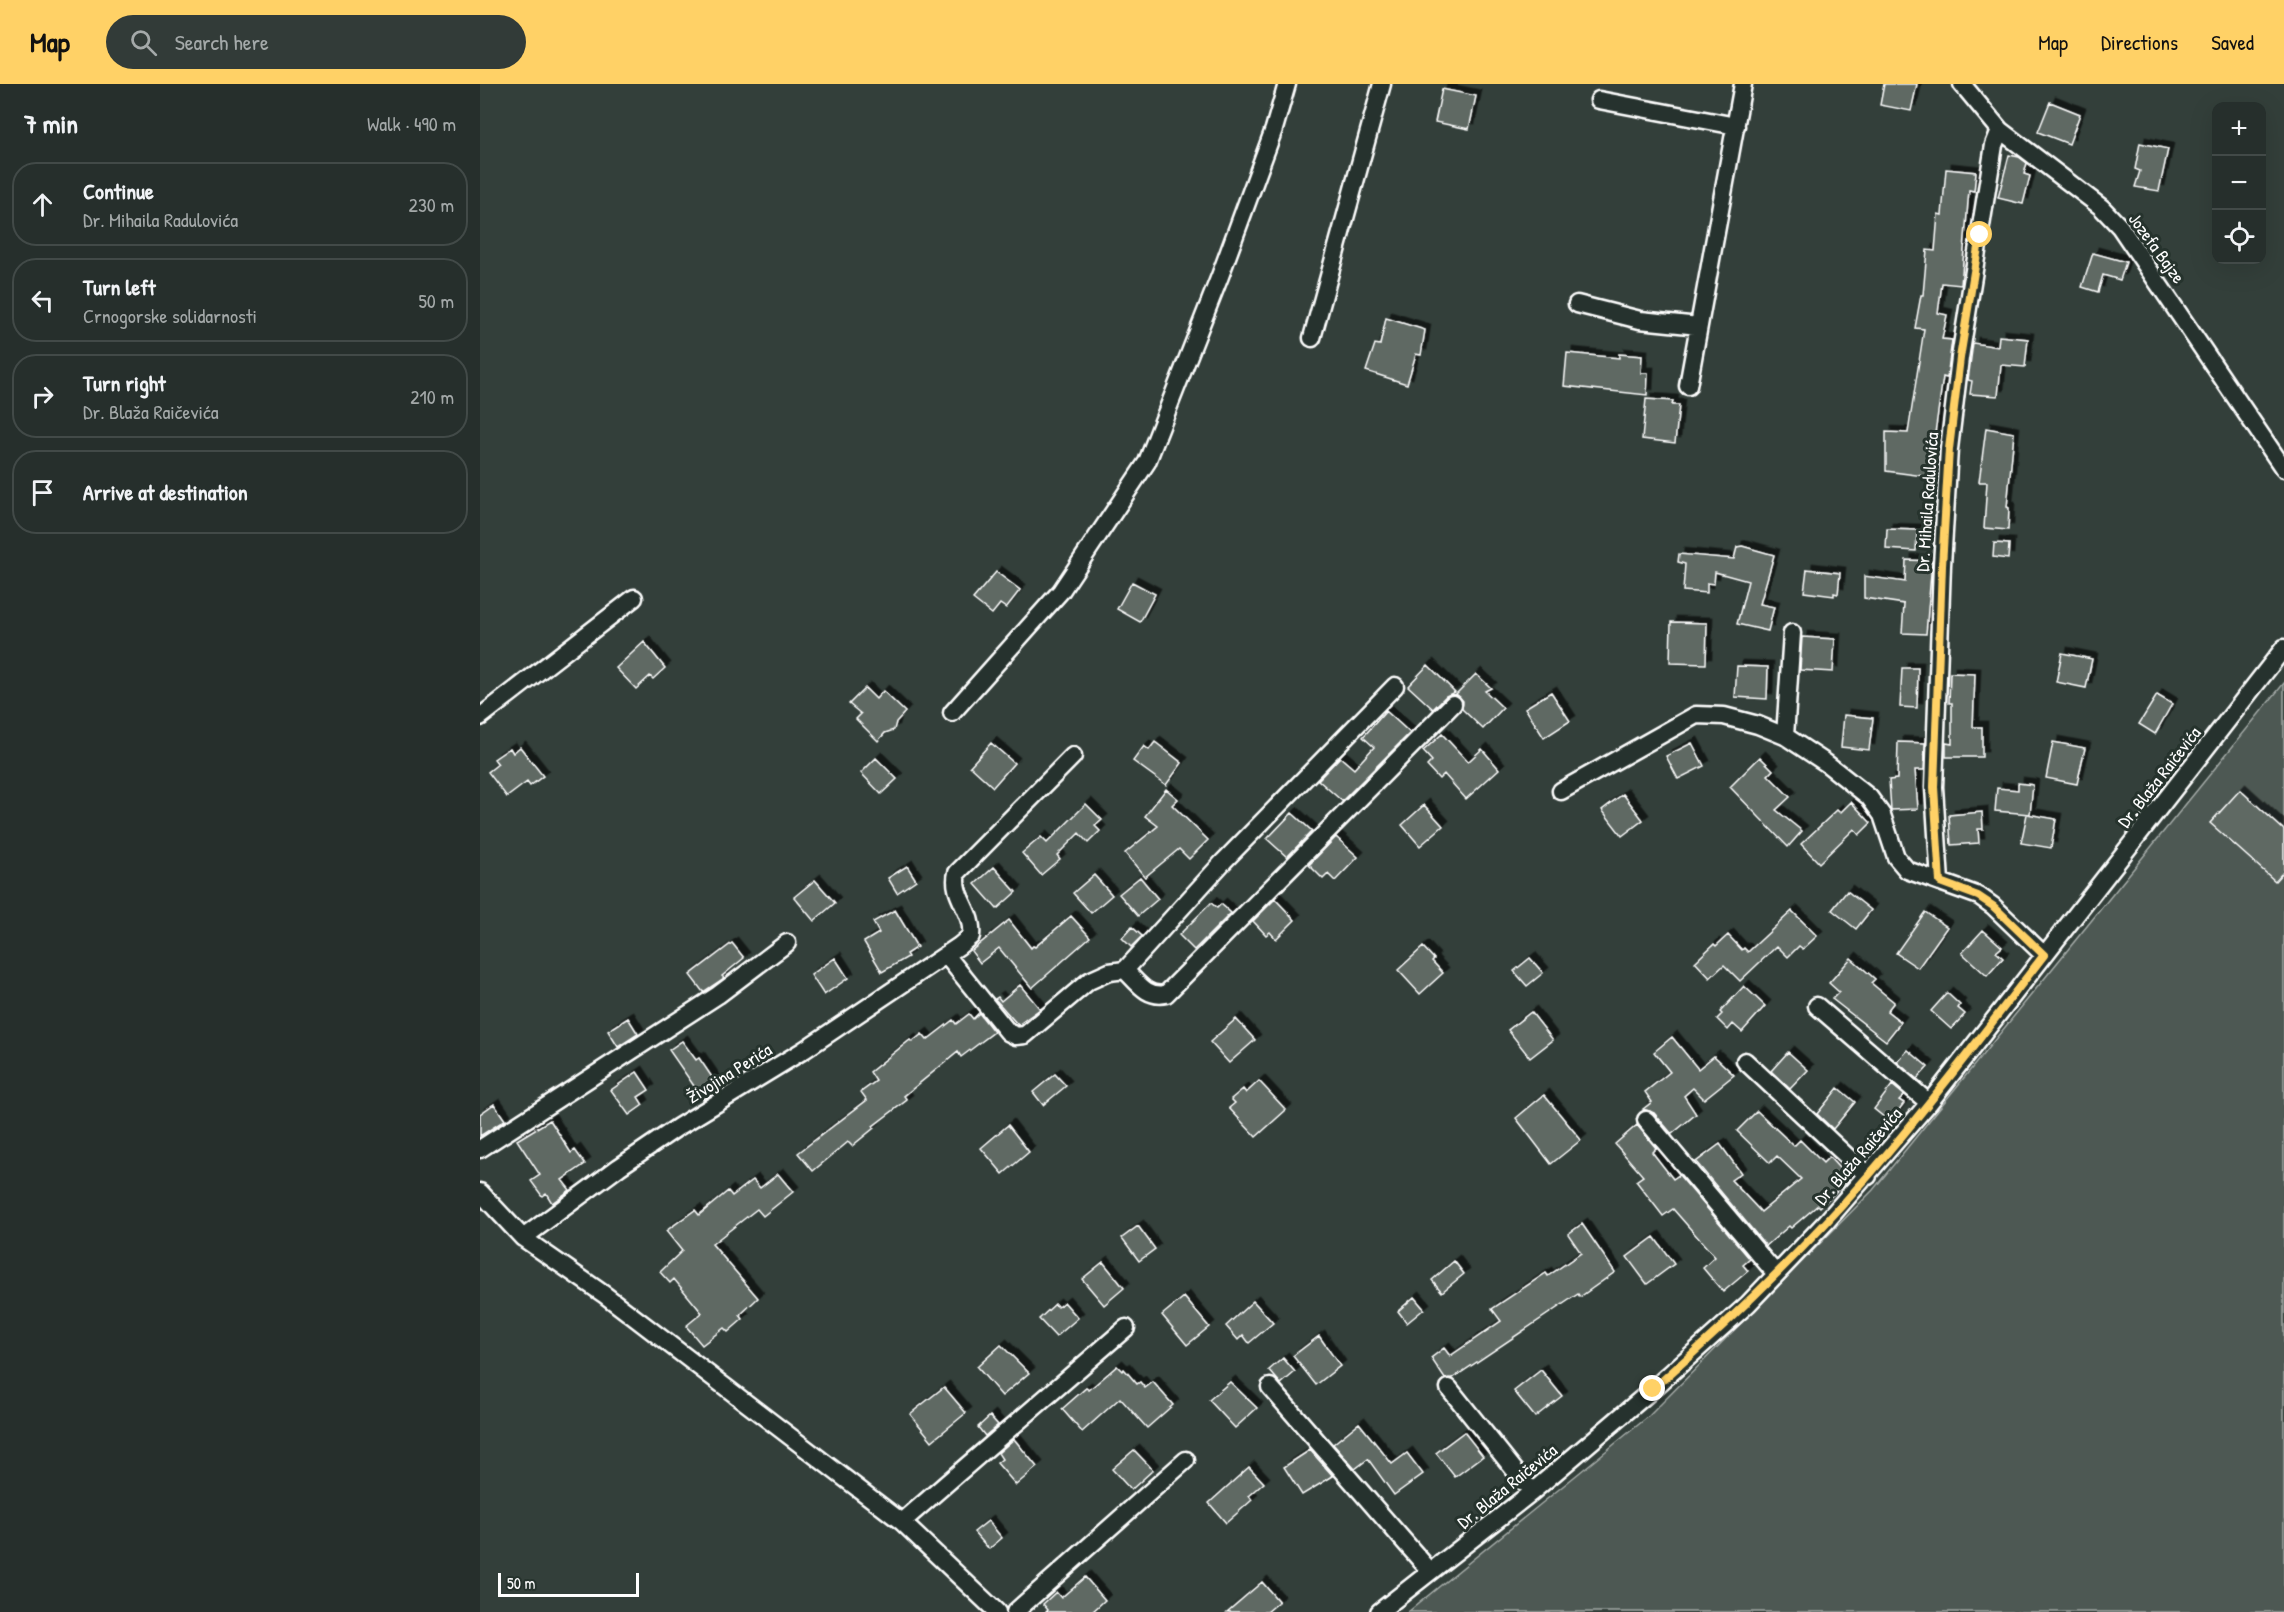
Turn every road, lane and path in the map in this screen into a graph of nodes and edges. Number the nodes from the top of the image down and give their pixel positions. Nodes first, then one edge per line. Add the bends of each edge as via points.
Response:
1 (1287, 84) edge
2 (1382, 84) edge
3 (1743, 84) edge
4 (1962, 84) edge
5 (1599, 100) dead end
6 (1736, 126) junction
7 (2000, 130) junction
8 (1577, 304) dead end
9 (1699, 326) junction
10 (1312, 338) dead end
11 (1688, 386) dead end
12 (2284, 469) edge
13 (634, 598) dead end
14 (1792, 633) dead end
15 (2284, 648) edge
16 (1395, 686) dead end
17 (1453, 705) dead end
18 (951, 713) dead end
19 (480, 717) edge
20 (1785, 736) junction
21 (1072, 756) dead end
22 (1561, 791) dead end
23 (1940, 882) junction
24 (787, 943) dead end
25 (952, 950) junction
26 (2044, 955) junction
27 (1125, 970) junction
28 (1817, 1006) dead end
29 (1745, 1060) dead end
30 (1929, 1103) junction
31 (1646, 1120) dead end
32 (480, 1149) edge
33 (1868, 1176) junction
34 (480, 1192) edge
35 (523, 1238) junction
36 (1776, 1274) junction
37 (1126, 1328) dead end
38 (1270, 1387) dead end
39 (1449, 1388) dead end
40 (1186, 1460) dead end
41 (1532, 1492) junction
42 (902, 1522) junction
43 (1430, 1571) junction
44 (997, 1612) edge
45 (1015, 1612) edge
46 (1379, 1612) edge

1 - 18 street via 1224,266 1147,462 1061,591
2 - 10 street
3 - 6 street
4 - 7 street, Jozefa Bajze
5 - 6 street
6 - 9 street
7 - 12 street, Jozefa Bajze via 2101,207 2120,227
7 - 23 street, Dr. Mihaila Radulovića via 1994,145 1949,449 1934,787
8 - 9 street via 1640,320
9 - 11 street
13 - 19 street
14 - 20 street
15 - 26 street, Dr. Blaža Raičevića
16 - 27 street via 1224,861
17 - 27 street via 1166,994 1149,993
20 - 22 street via 1743,720 1696,715
20 - 23 street via 1874,802 1902,866
21 - 25 street via 957,873 957,890 972,926 971,936
23 - 26 street via 1993,906
24 - 32 street via 718,995
25 - 27 street via 1008,1032 1016,1036 1025,1035 1089,981
25 - 35 street, Živojina Perića via 804,1050 668,1134
26 - 30 street, Dr. Blaža Raičevića
28 - 30 street
29 - 33 street
30 - 33 street, Dr. Blaža Raičevića
31 - 36 street
33 - 36 street, Dr. Blaža Raičevića
34 - 35 street
35 - 42 street via 605,1295
36 - 41 street, Dr. Blaža Raičevića via 1690,1356
37 - 42 street
38 - 43 street
39 - 41 street
40 - 45 street
41 - 43 street, Dr. Blaža Raičevića
42 - 44 street
43 - 46 street, Dr. Blaža Raičevića

